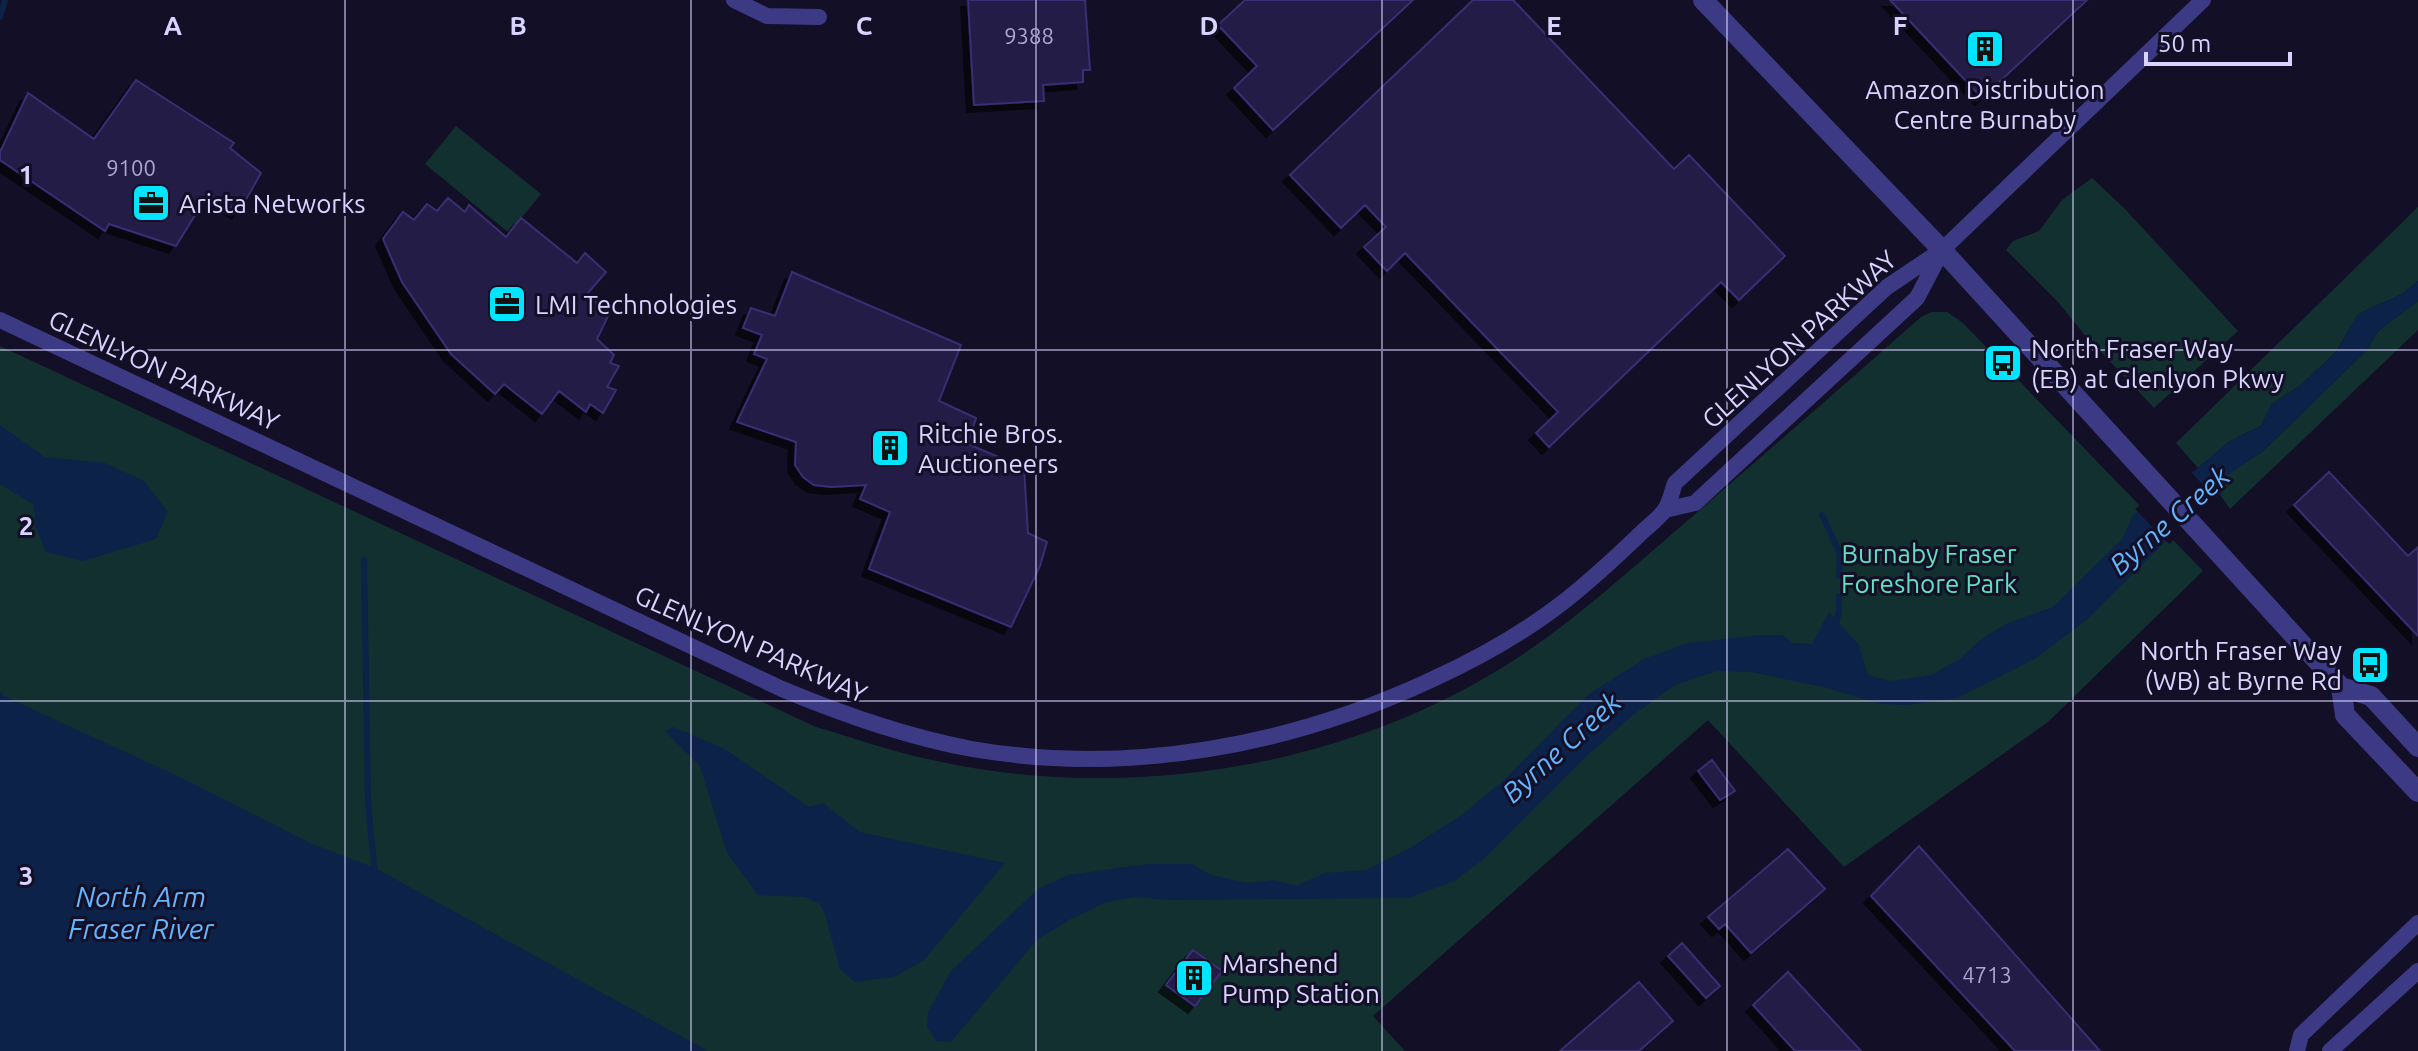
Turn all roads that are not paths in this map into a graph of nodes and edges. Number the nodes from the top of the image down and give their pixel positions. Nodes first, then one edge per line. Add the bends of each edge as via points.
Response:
1 (734, 0) edge
2 (1703, 0) edge
3 (2203, 0) edge
4 (819, 17) dead end
5 (1942, 250) junction
6 (0, 320) edge
7 (1665, 510) junction
8 (2341, 687) junction
9 (2418, 747) edge
10 (2418, 792) edge
11 (2418, 923) edge
12 (2418, 971) edge
13 (2297, 1051) edge
14 (2330, 1051) edge

1 - 4 street via 767,16
2 - 5 street
3 - 5 street
5 - 7 street, GLENLYON PARKWAY via 1887,287 1675,483
5 - 7 street, GLENLYON PARKWAY via 1917,298 1695,503
5 - 8 street
6 - 7 street, GLENLYON PARKWAY via 782,689 912,735 1017,755 1103,758 1180,753 1294,732 1383,703 1517,635 1596,576
8 - 9 street via 2371,696
8 - 10 street via 2345,715
11 - 13 street via 2301,1035
12 - 14 street

